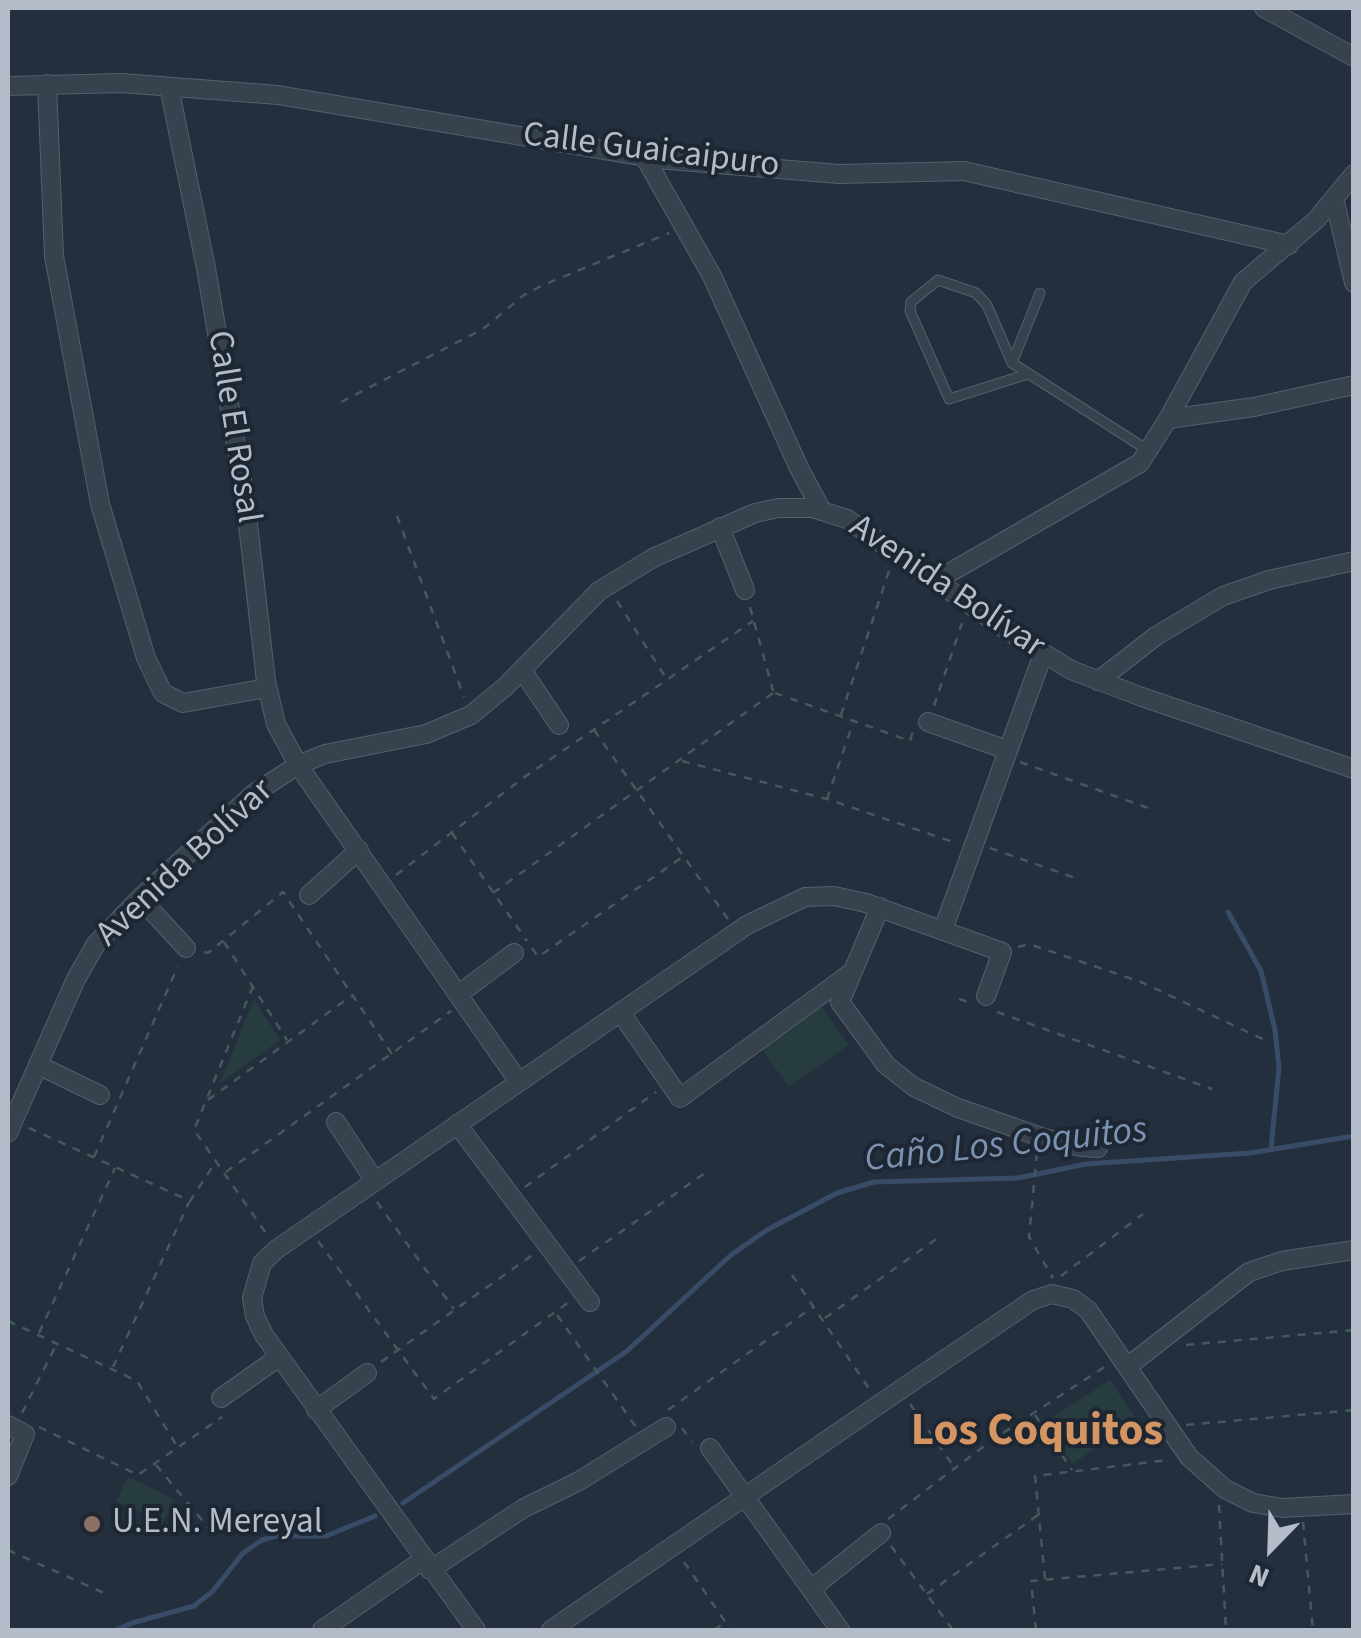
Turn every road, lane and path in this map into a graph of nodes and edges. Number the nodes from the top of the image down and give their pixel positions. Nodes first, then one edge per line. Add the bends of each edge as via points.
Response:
1 (1264, 8) edge
2 (1354, 57) edge
3 (48, 84) junction
4 (8, 86) edge
5 (169, 87) junction
6 (644, 156) junction
7 (1354, 174) edge
8 (1334, 198) junction
9 (684, 227) junction
10 (1290, 245) junction
11 (1354, 283) edge
12 (1040, 293) dead end
13 (1012, 363) junction
14 (1028, 374) junction
15 (1354, 385) edge
16 (341, 402) dead end
17 (1168, 420) junction
18 (1149, 451) junction
19 (822, 511) junction
20 (397, 516) dead end
21 (720, 527) junction
22 (896, 551) junction
23 (1354, 561) edge
24 (937, 580) junction
25 (608, 586) junction
26 (745, 590) joint
27 (969, 603) junction
28 (754, 621) junction
29 (1043, 654) junction
30 (522, 670) junction
31 (667, 680) junction
32 (1098, 681) junction
33 (268, 688) junction
34 (773, 693) junction
35 (471, 716) junction
36 (841, 716) junction
37 (854, 721) junction
38 (928, 722) junction
39 (558, 726) dead end
40 (594, 730) junction
41 (1006, 754) junction
42 (680, 760) junction
43 (1352, 762) edge
44 (298, 765) junction
45 (638, 790) junction
46 (827, 799) junction
47 (1151, 808) dead end
48 (452, 832) junction
49 (973, 846) junction
50 (360, 850) junction
51 (684, 856) junction
52 (1081, 880) dead end
53 (384, 885) junction
54 (494, 892) junction
55 (309, 895) dead end
56 (140, 898) junction
57 (880, 907) junction
58 (943, 930) junction
59 (737, 932) junction
60 (223, 941) junction
61 (186, 948) junction
62 (1002, 952) junction
63 (514, 953) dead end
64 (852, 972) junction
65 (253, 986) junction
66 (353, 995) junction
67 (986, 996) dead end
68 (461, 998) junction
69 (959, 999) dead end
70 (621, 1014) junction
71 (1267, 1041) dead end
72 (288, 1042) junction
73 (392, 1054) junction
74 (38, 1064) junction
75 (519, 1082) junction
76 (670, 1082) junction
77 (1212, 1089) dead end
78 (100, 1095) dead end
79 (206, 1100) junction
80 (336, 1122) dead end
81 (457, 1124) junction
82 (10, 1127) edge
83 (1098, 1148) dead end
84 (94, 1157) junction
85 (216, 1162) junction
86 (116, 1166) junction
87 (1034, 1170) dead end
88 (224, 1173) junction
89 (705, 1173) dead end
90 (370, 1184) junction
91 (512, 1197) junction
92 (190, 1201) junction
93 (1143, 1214) dead end
94 (308, 1228) junction
95 (942, 1236) dead end
96 (547, 1245) junction
97 (277, 1249) junction
98 (1354, 1250) edge
99 (566, 1270) junction
100 (792, 1276) dead end
101 (590, 1302) dead end
102 (814, 1307) junction
103 (455, 1310) junction
104 (822, 1320) junction
105 (8, 1321) edge
106 (1354, 1330) edge
107 (1170, 1334) junction
108 (38, 1335) junction
109 (56, 1344) junction
110 (398, 1350) junction
111 (278, 1357) junction
112 (1124, 1362) junction
113 (112, 1370) junction
114 (367, 1373) joint
115 (900, 1390) junction
116 (221, 1398) joint
117 (880, 1404) junction
118 (316, 1410) junction
119 (1354, 1410) edge
120 (1034, 1413) junction
121 (11, 1426) edge
122 (37, 1426) dead end
123 (1168, 1426) junction
124 (666, 1427) dead end
125 (645, 1440) junction
126 (178, 1448) junction
127 (710, 1448) joint
128 (1189, 1457) junction
129 (155, 1464) junction
130 (955, 1468) junction
131 (1073, 1472) junction
132 (8, 1476) edge
133 (1226, 1490) junction
134 (744, 1496) junction
135 (1354, 1504) edge
136 (1301, 1507) junction
137 (1040, 1514) junction
138 (881, 1533) junction
139 (216, 1537) dead end
140 (672, 1546) junction
141 (8, 1550) edge
142 (1222, 1564) junction
143 (427, 1565) junction
144 (1045, 1580) junction
145 (810, 1590) junction
146 (104, 1594) dead end
147 (926, 1594) junction
148 (726, 1622) junction
149 (322, 1630) edge
150 (476, 1630) edge
151 (551, 1630) edge
152 (714, 1630) edge
153 (731, 1630) edge
154 (840, 1630) edge
155 (954, 1630) edge
156 (1036, 1630) edge
157 (1226, 1630) edge
158 (1312, 1630) edge

1 - 2 street
3 - 4 street, Calle Guaicaipuro
3 - 5 street, Calle Guaicaipuro
3 - 33 street via 54,256 100,504 146,658 162,694 183,703
5 - 6 street, Calle Guaicaipuro via 306,98
5 - 33 street, Calle El Rosal via 245,498
6 - 9 street
6 - 10 street, Calle Guaicaipuro via 838,174 964,171
7 - 8 street
8 - 10 street
8 - 11 street
9 - 16 path via 541,286 483,329
9 - 19 street
10 - 17 street via 1238,288
12 - 13 lane
13 - 14 lane
13 - 14 lane via 976,293 938,280 911,302 949,400
14 - 18 lane
15 - 17 street
17 - 18 street
18 - 24 street via 1130,472
19 - 21 street, Avenida Bolívar via 778,508
19 - 22 street, Avenida Bolívar
20 - 35 path
21 - 25 street, Avenida Bolívar
21 - 26 street
22 - 24 street, Avenida Bolívar
22 - 36 path
23 - 32 street via 1223,596
24 - 27 street, Avenida Bolívar
25 - 30 street, Avenida Bolívar via 580,606
25 - 31 path
26 - 28 path
27 - 29 street, Avenida Bolívar
27 - 38 path
28 - 31 path
28 - 34 path
29 - 32 street, Avenida Bolívar
29 - 41 street
30 - 35 street, Avenida Bolívar
30 - 39 street
31 - 40 path
32 - 43 street, Avenida Bolívar
33 - 44 street, Calle El Rosal via 276,724
34 - 36 path
34 - 42 path
35 - 44 street, Avenida Bolívar via 426,734
36 - 37 path
37 - 38 path via 910,740 917,718
37 - 46 path
38 - 41 street
40 - 45 path
40 - 48 path
41 - 47 path
41 - 49 street
42 - 45 path
42 - 46 path
44 - 50 street, Calle El Rosal
44 - 56 street, Avenida Bolívar via 253,794
45 - 51 path
45 - 54 path
46 - 49 path
48 - 53 path
48 - 54 path
49 - 52 path
49 - 58 street
50 - 53 street, Calle El Rosal
50 - 55 street
51 - 54 path via 538,957
51 - 59 path
53 - 68 street, Calle El Rosal
56 - 61 street
56 - 74 street, Avenida Bolívar via 86,960
57 - 58 street
57 - 59 street via 805,897
57 - 64 street
58 - 62 street
59 - 70 street
60 - 61 path via 208,953
60 - 65 path
60 - 66 path via 283,892
61 - 84 path
62 - 67 street
62 - 71 path via 1029,944 1141,982
63 - 68 street
64 - 76 street via 680,1098
64 - 83 street via 840,1002 902,1080 1044,1138
65 - 72 path
65 - 79 path
66 - 72 path
66 - 73 path
68 - 73 path
68 - 75 street, Calle El Rosal
69 - 77 path
70 - 75 street
70 - 76 street
72 - 79 path
73 - 88 path
74 - 78 street
74 - 82 street, Avenida Bolívar
75 - 81 street
76 - 91 path
79 - 85 path via 194,1130
80 - 90 street
81 - 90 street
81 - 91 street
82 - 84 path
84 - 86 path
85 - 88 path
85 - 92 path
86 - 92 path
86 - 108 path
87 - 93 path via 1029,1237 1054,1281
88 - 97 path
89 - 99 path
90 - 94 street
90 - 103 path
91 - 96 street
92 - 113 path
94 - 97 street
94 - 110 path
95 - 104 path
96 - 99 street
96 - 103 path
97 - 111 street via 259,1269 252,1298
98 - 107 street via 1249,1272
99 - 101 street
100 - 102 path
102 - 104 path
102 - 127 path via 667,1409 701,1454
103 - 110 path
104 - 117 path
105 - 108 path
106 - 107 path via 1181,1346
107 - 112 street
108 - 109 path
109 - 113 path
109 - 121 path
110 - 114 path
110 - 125 path via 434,1398 555,1313
111 - 116 street
111 - 118 street
112 - 115 street via 1082,1304 1052,1294 1033,1300
112 - 120 path
112 - 123 street
113 - 126 path via 137,1382
114 - 118 street
115 - 117 street
115 - 130 path
116 - 126 path via 225,1414
117 - 134 street
118 - 143 street
119 - 123 path
120 - 130 path
120 - 131 path
121 - 132 street via 26,1434
122 - 129 path via 138,1475
123 - 128 street
124 - 125 street
125 - 143 street
126 - 129 path
127 - 134 street
128 - 131 path
128 - 133 street
129 - 139 path
130 - 138 path via 876,1528
131 - 137 path via 1036,1476
133 - 136 street via 1252,1503
133 - 142 path via 1219,1503
134 - 140 street
134 - 145 street
135 - 136 street
136 - 158 path
137 - 144 path
137 - 147 path
138 - 145 street
138 - 147 path
140 - 148 path
140 - 151 street
141 - 146 path
142 - 144 path
142 - 157 path
143 - 149 street
143 - 150 street
144 - 156 path via 1031,1580
145 - 154 street
147 - 155 path
148 - 152 path
148 - 153 path

